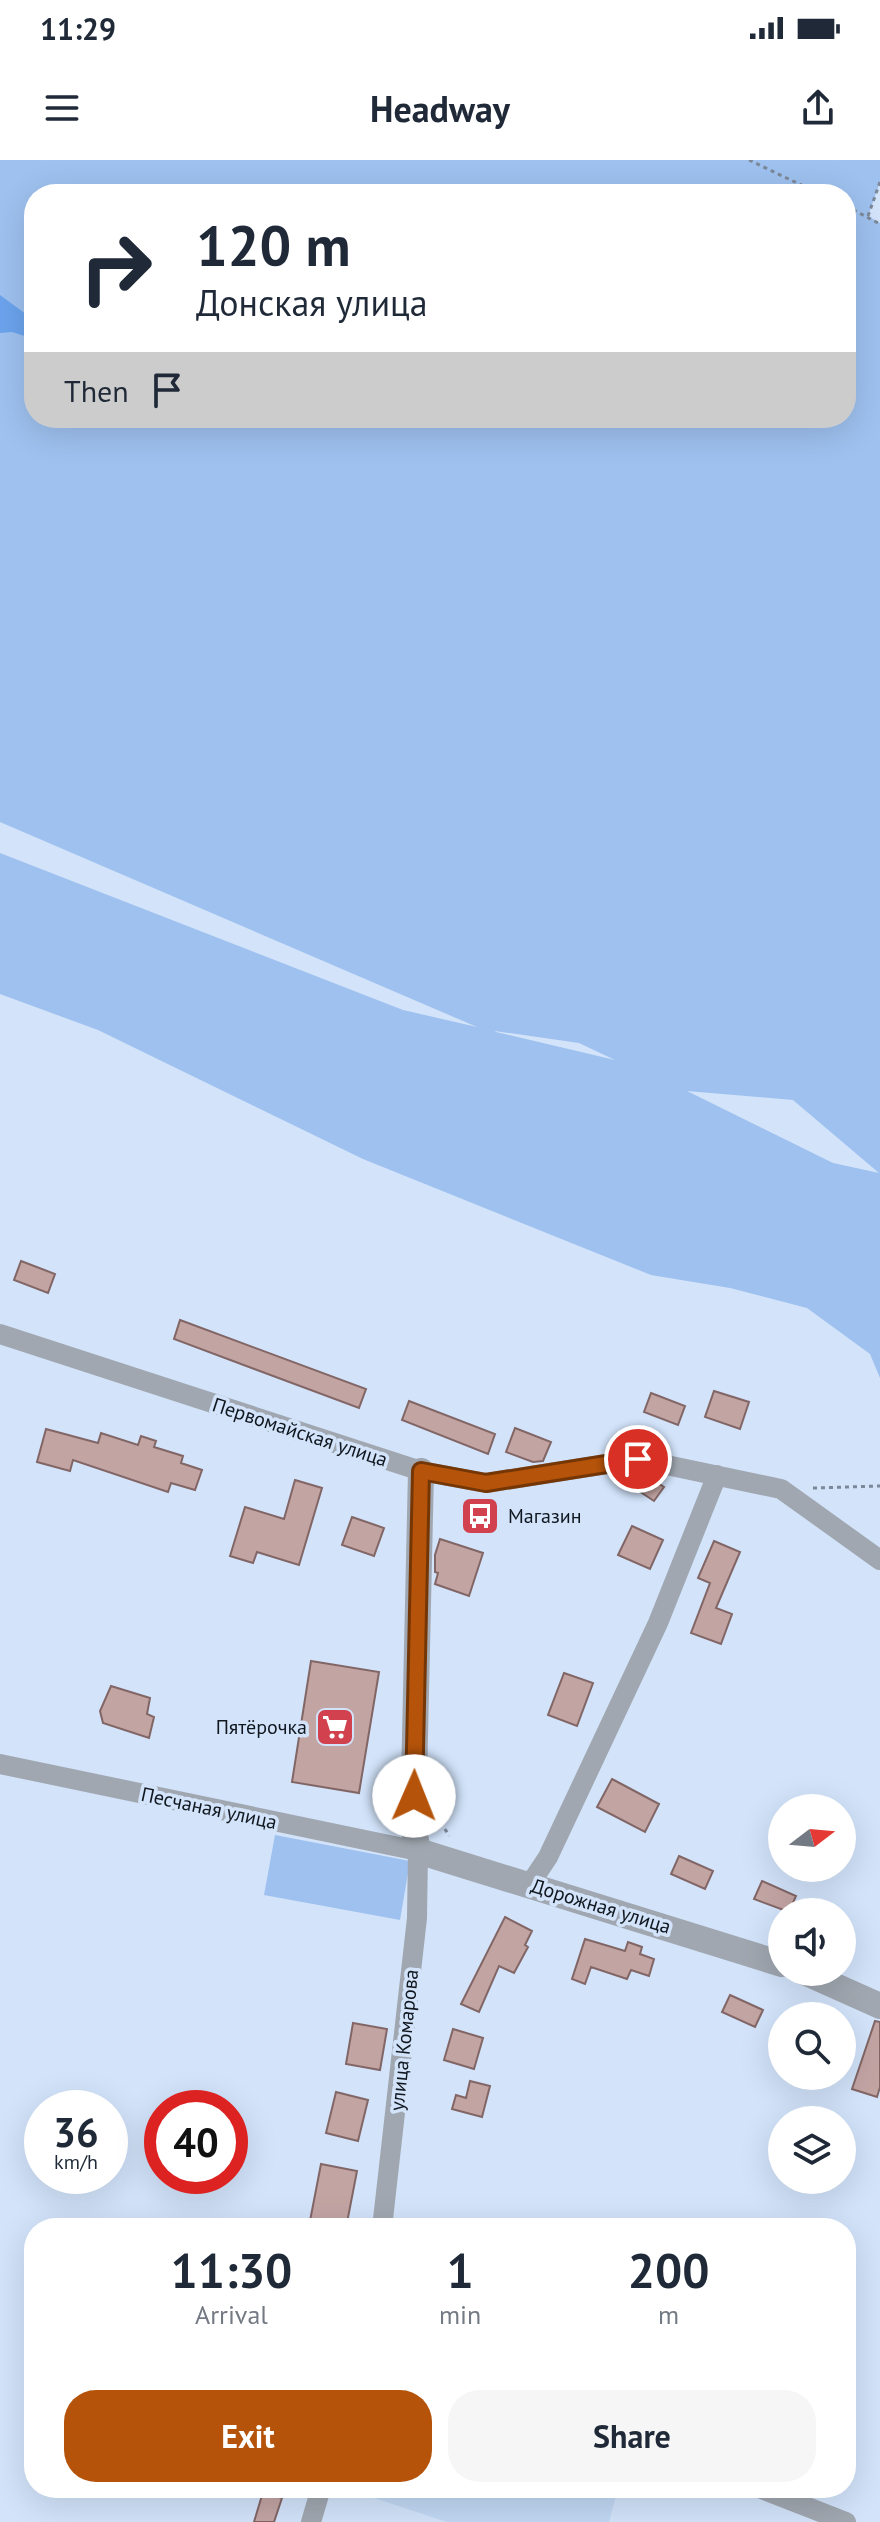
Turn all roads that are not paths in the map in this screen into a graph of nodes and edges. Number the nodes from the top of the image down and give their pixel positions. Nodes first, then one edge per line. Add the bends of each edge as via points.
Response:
1 (0, 1334) edge
2 (421, 1471) junction
3 (717, 1475) junction
4 (880, 1560) edge
5 (0, 1764) edge
6 (418, 1851) junction
7 (530, 1884) junction
8 (768, 1960) edge
9 (835, 1986) edge
10 (880, 2006) edge
11 (383, 2218) edge
12 (318, 2498) edge
13 (785, 2498) edge
14 (311, 2522) edge
15 (846, 2522) edge

1 - 2 street, Первомайская улица
2 - 3 street, Первомайская улица via 486,1483 638,1459
2 - 6 street via 413,1825
3 - 4 street, Первомайская улица via 781,1489
3 - 7 street via 658,1623 548,1857
5 - 6 street, Песчаная улица
6 - 7 street, Дорожная улица
6 - 11 street, улица Комарова via 417,1918
7 - 8 street, Дорожная улица
9 - 10 street
12 - 14 street
13 - 15 street

